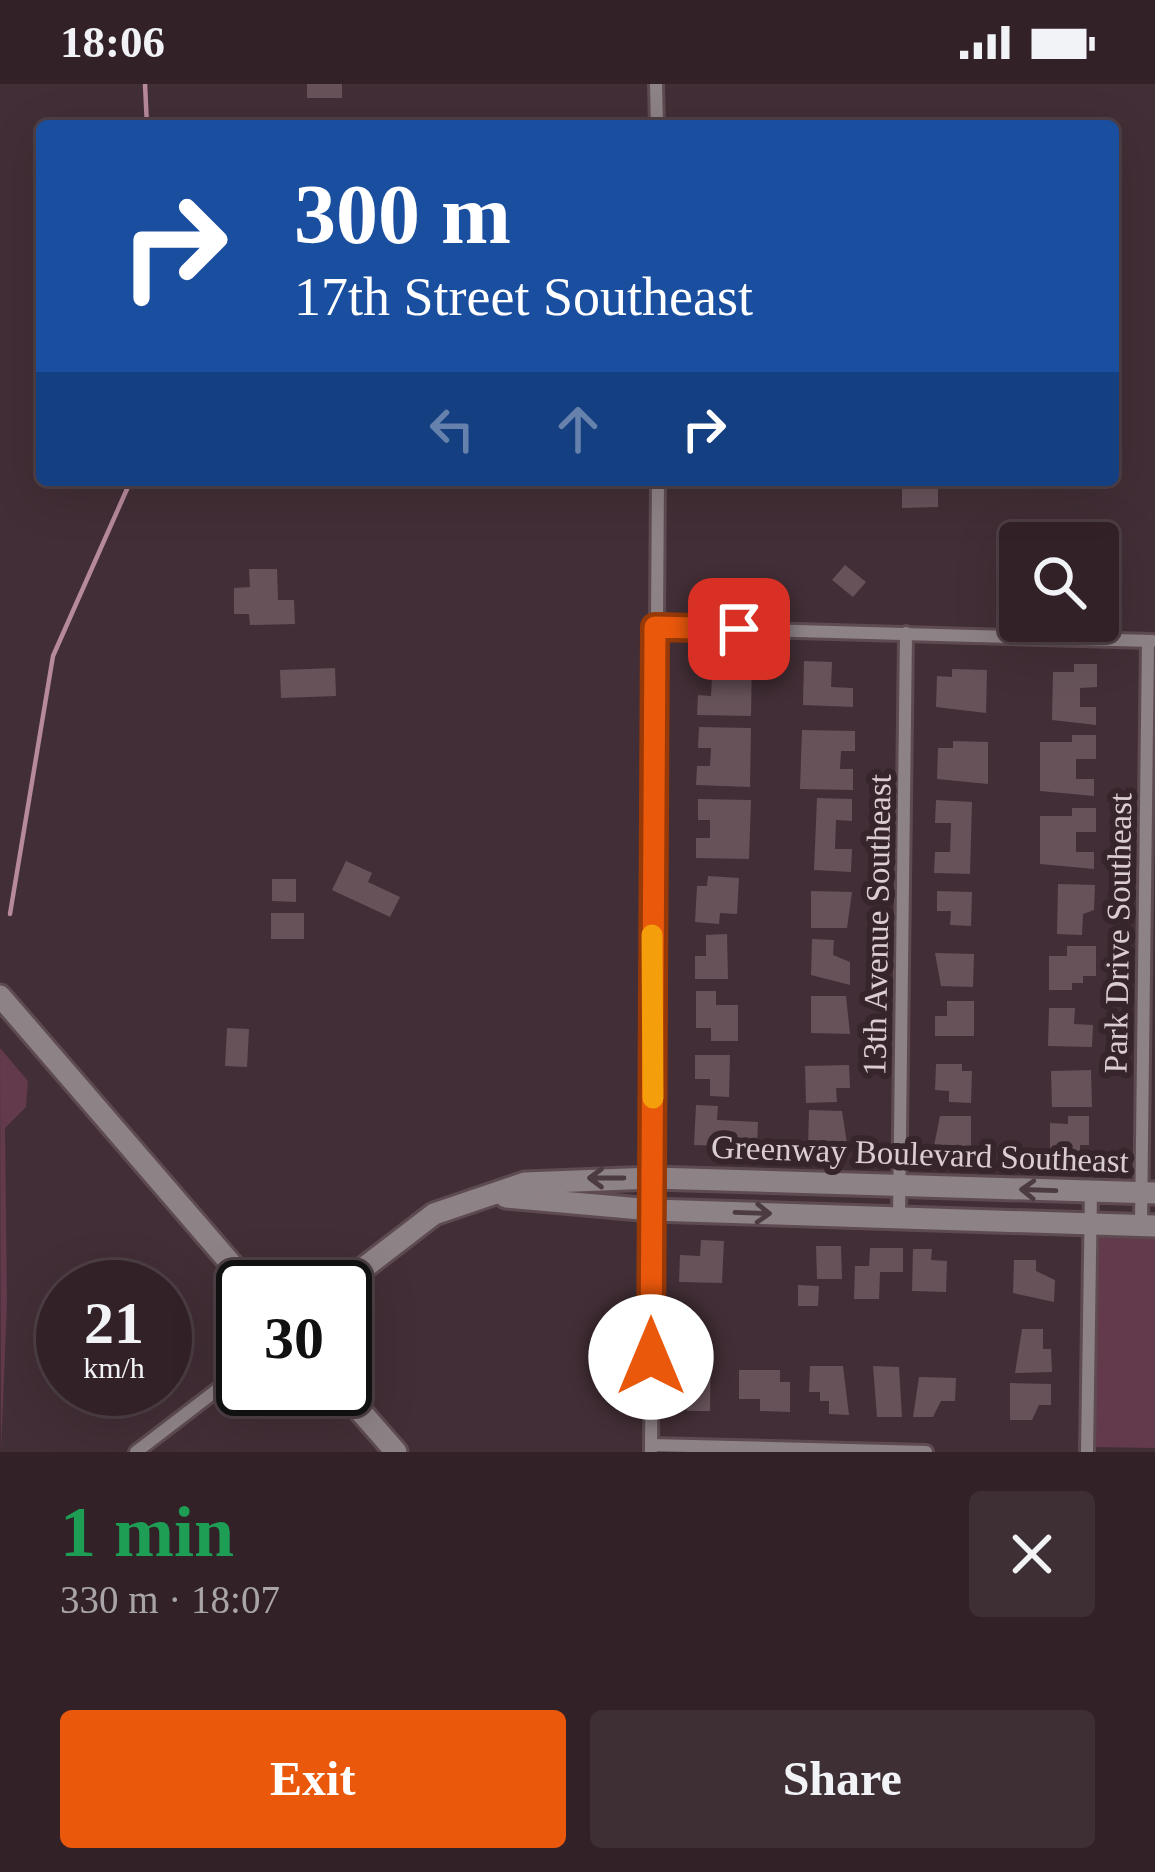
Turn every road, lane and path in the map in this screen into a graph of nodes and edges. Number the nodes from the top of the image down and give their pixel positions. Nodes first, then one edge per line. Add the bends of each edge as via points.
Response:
1 (656, 84) edge
2 (657, 120) edge
3 (658, 486) edge
4 (655, 627) junction
5 (906, 633) junction
6 (1151, 641) edge
7 (0, 996) edge
8 (653, 1178) junction
9 (900, 1185) junction
10 (1091, 1191) junction
11 (1148, 1193) edge
12 (469, 1199) junction
13 (652, 1210) junction
14 (899, 1218) junction
15 (1090, 1224) junction
16 (1148, 1226) edge
17 (228, 1260) edge
18 (372, 1260) edge
19 (216, 1391) edge
20 (365, 1416) edge
21 (651, 1448) edge
22 (136, 1452) edge
23 (396, 1452) edge
24 (926, 1452) edge
25 (1088, 1452) edge

1 - 2 street
3 - 4 street
4 - 5 street
4 - 8 street
5 - 6 street
5 - 9 street, 13th Avenue Southeast
6 - 11 street, Park Drive Southeast
7 - 17 street
8 - 9 street, Greenway Boulevard Southeast
8 -> 12 street, Greenway Boulevard Southeast via 525,1183
8 - 13 street
10 -> 9 street, Greenway Boulevard Southeast
9 - 14 street, 13th Avenue Southeast
10 - 11 street, Greenway Boulevard Southeast
10 - 15 street
11 - 16 street, Park Drive Southeast
12 - 13 street, Greenway Boulevard Southeast
12 - 18 street, Greenway Boulevard Southeast via 409,1229
13 -> 14 street, Greenway Boulevard Southeast
13 - 21 street
14 - 15 street, Greenway Boulevard Southeast
15 - 16 street, Greenway Boulevard Southeast
15 - 25 street
19 - 22 street
20 - 23 street
21 - 24 street

